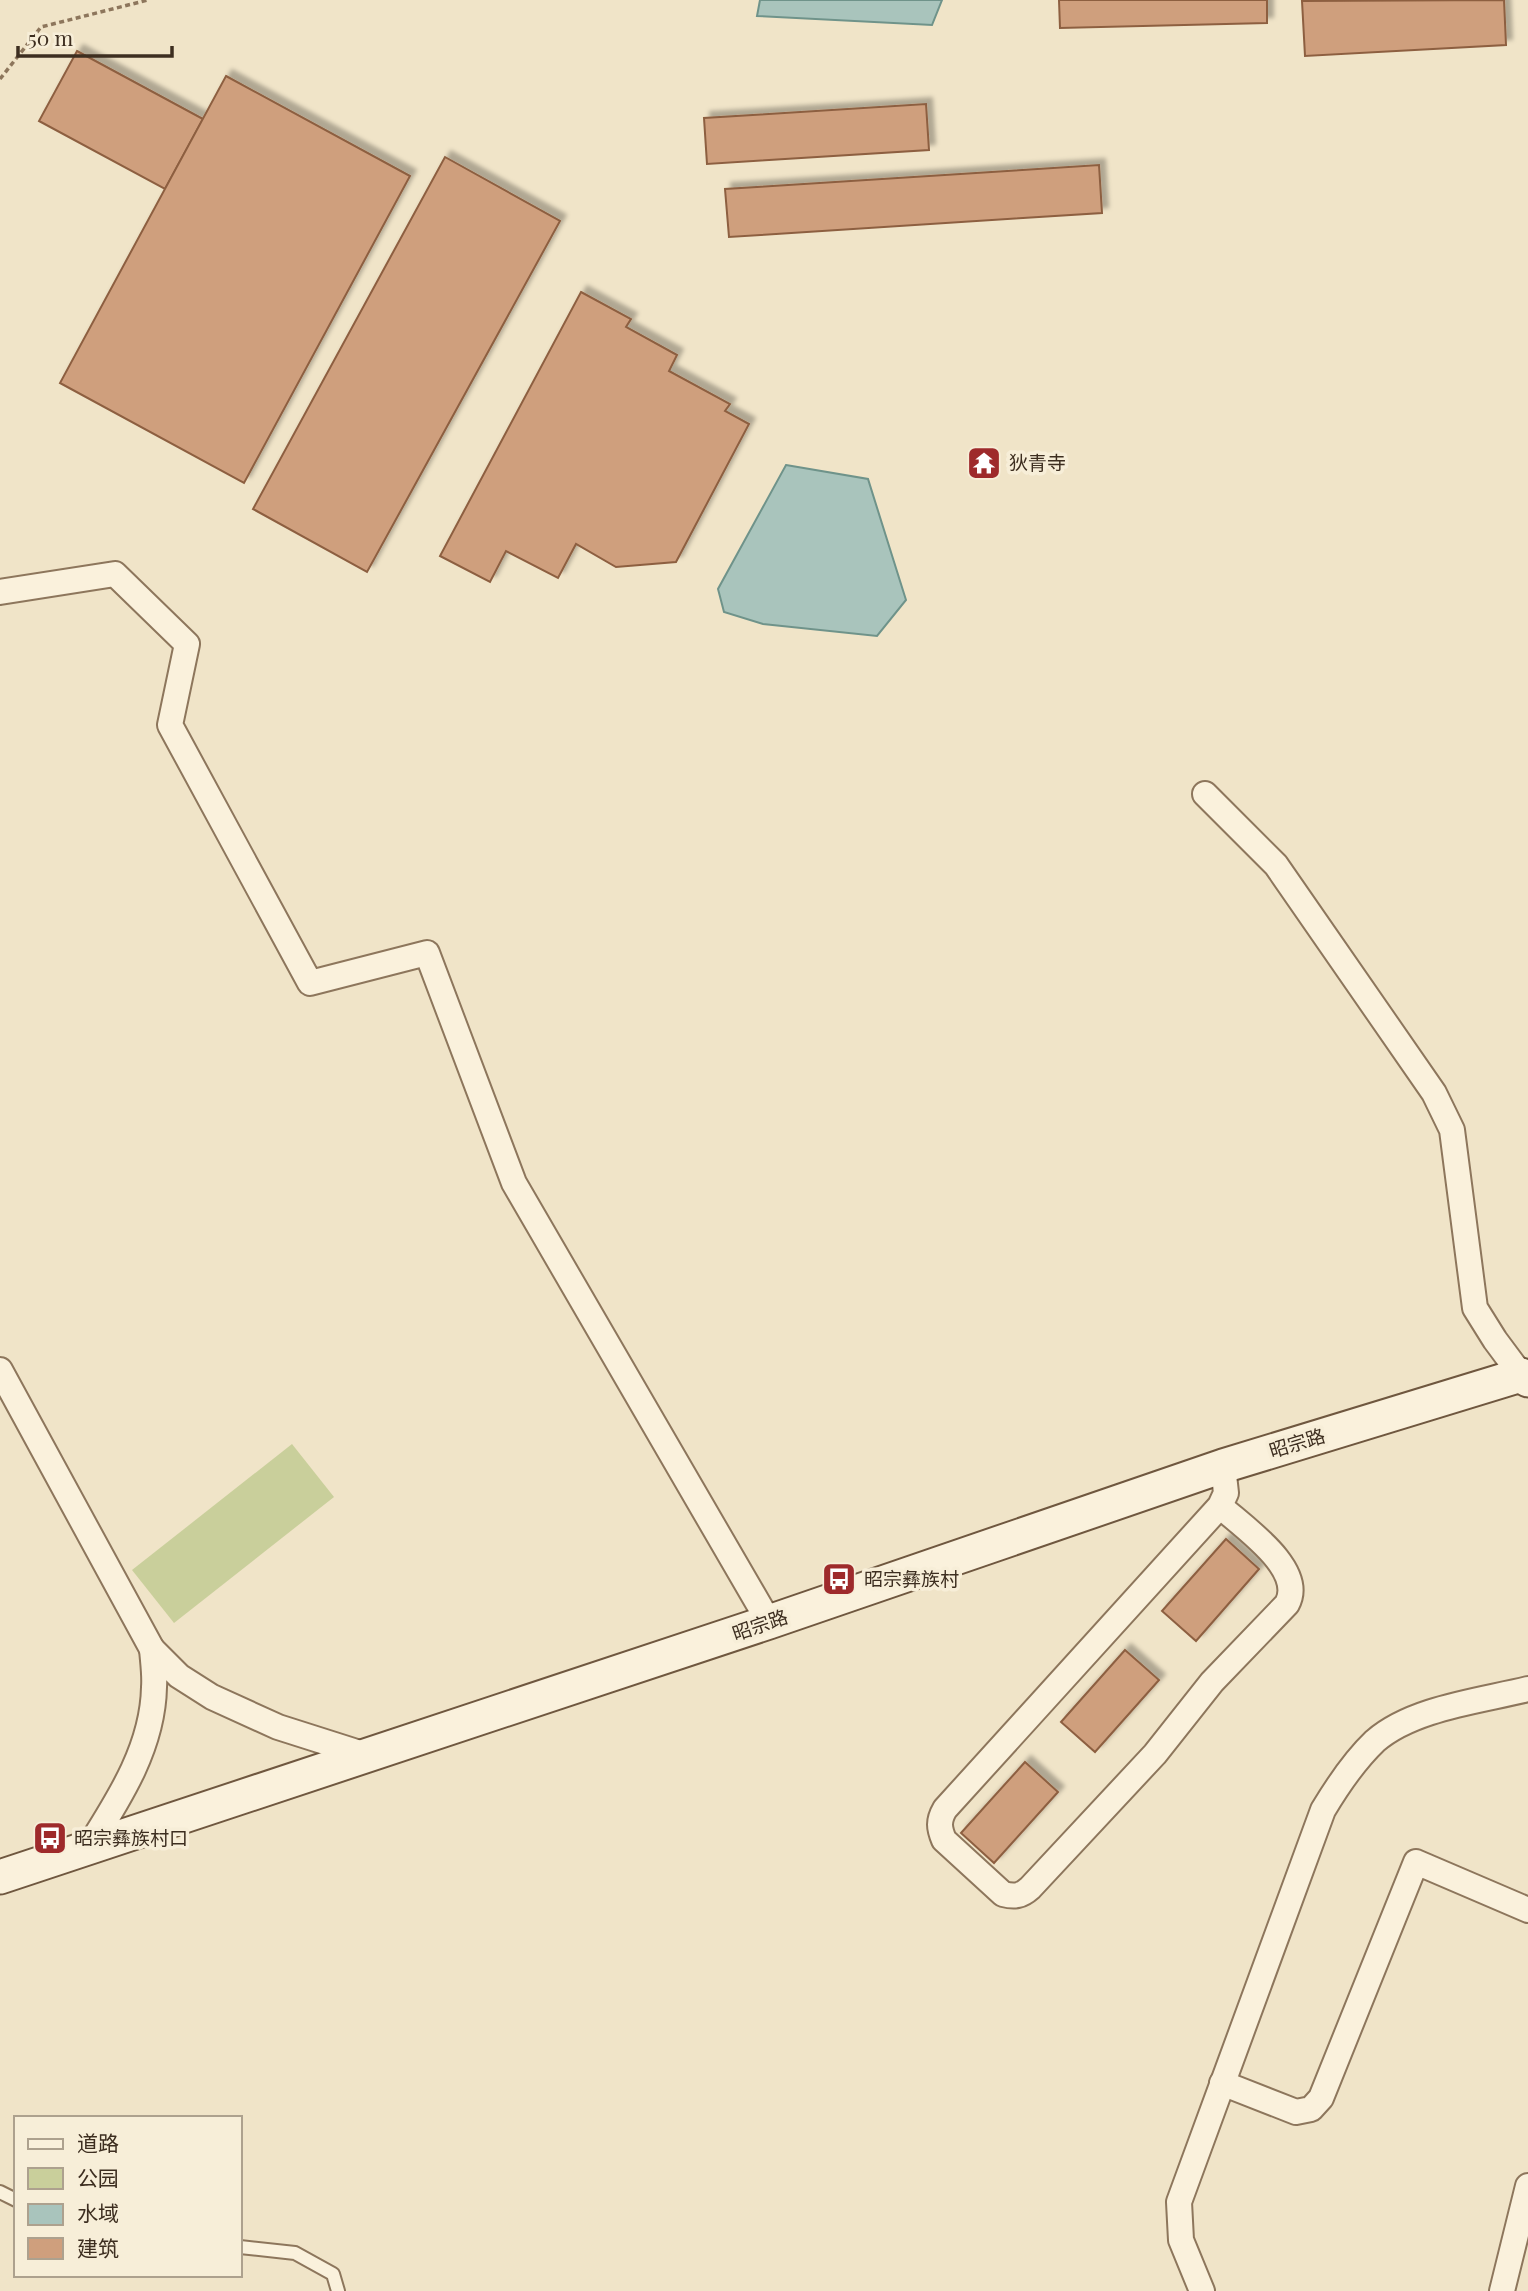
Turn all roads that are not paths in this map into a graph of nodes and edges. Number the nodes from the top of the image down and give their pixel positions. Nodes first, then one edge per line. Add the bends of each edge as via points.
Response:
1 (0, 592) edge
2 (1205, 794) dead end
3 (0, 1370) edge
4 (1524, 1378) edge
5 (1223, 1466) junction
6 (1220, 1506) junction
7 (769, 1622) junction
8 (152, 1649) junction
9 (1528, 1689) edge
10 (366, 1755) junction
11 (88, 1848) junction
12 (0, 1877) edge
13 (1528, 1910) edge
14 (1223, 2083) junction
15 (1528, 2186) edge
16 (242, 2247) edge
17 (338, 2291) edge
18 (1202, 2291) edge
19 (1502, 2291) edge

1 - 7 street via 115,574 187,644 170,725 310,983 427,953 514,1183
2 - 4 street via 1276,865 1434,1093 1452,1130 1475,1308
3 - 8 street
4 - 5 street, 昭宗路
5 - 6 street via 1226,1493
5 - 7 street, 昭宗路
6 - 6 street via 940,1818 944,1840 1003,1894 1023,1895 1030,1888 1287,1604 1289,1575 1278,1558
7 - 10 street, 昭宗路
8 - 10 street via 179,1676 212,1697 278,1727
8 - 11 street via 155,1689 139,1759
9 - 14 street via 1416,1716 1377,1740 1345,1775 1323,1810
10 - 11 street, 昭宗路
11 - 12 street, 昭宗路
13 - 14 street via 1416,1861 1321,2098 1311,2109 1296,2112
14 - 18 street via 1179,2202 1181,2240
15 - 19 street
16 - 17 lane via 295,2253 333,2274

